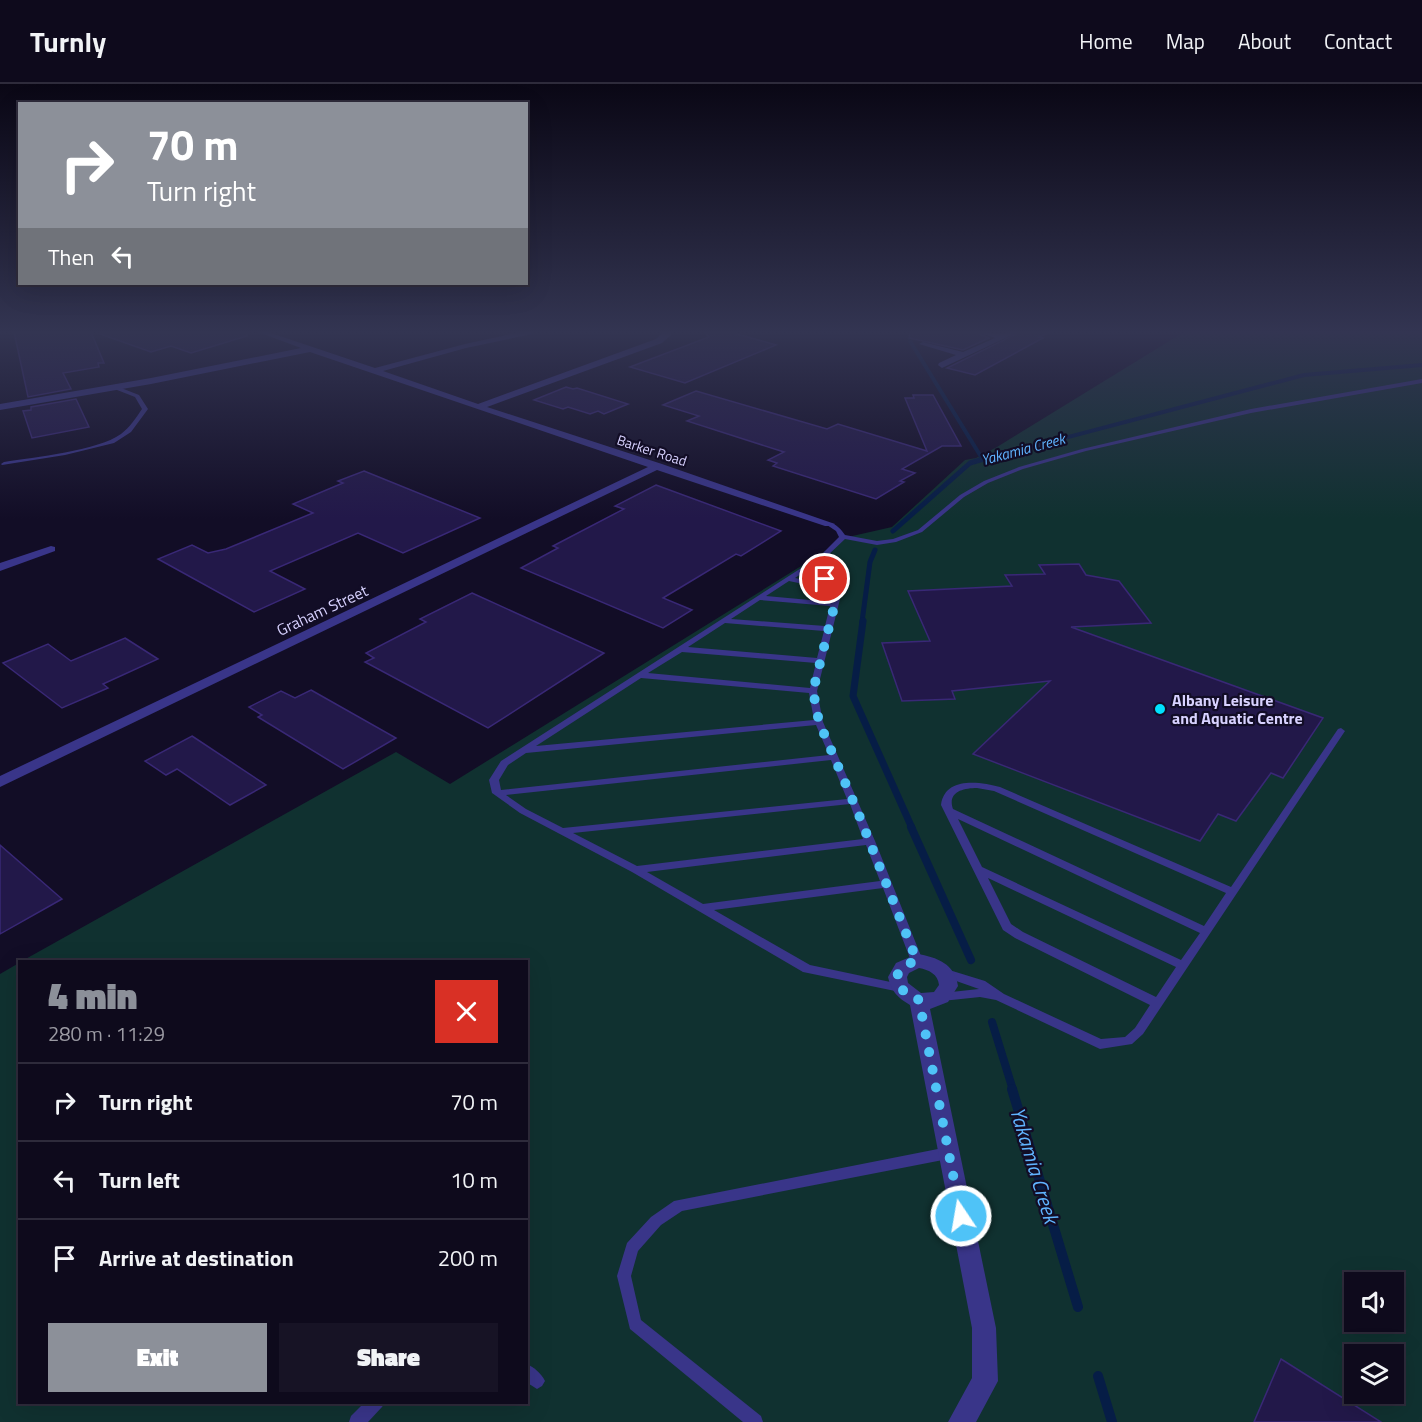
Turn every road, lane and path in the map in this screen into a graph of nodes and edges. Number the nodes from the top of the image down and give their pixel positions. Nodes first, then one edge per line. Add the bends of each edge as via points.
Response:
1 (72, 394) edge
2 (133, 394) edge
3 (442, 394) edge
4 (512, 394) edge
5 (1345, 394) edge
6 (0, 407) edge
7 (478, 407) junction
8 (3, 464) dead end
9 (657, 466) junction
10 (829, 524) joint
11 (843, 537) junction
12 (51, 549) dead end
13 (822, 557) junction
14 (0, 567) edge
15 (789, 579) junction
16 (831, 588) junction
17 (759, 598) junction
18 (834, 604) junction
19 (723, 621) junction
20 (828, 629) junction
21 (680, 649) junction
22 (820, 662) junction
23 (640, 675) junction
24 (813, 691) junction
25 (819, 722) junction
26 (1341, 731) dead end
27 (524, 750) junction
28 (834, 757) junction
29 (0, 782) edge
30 (497, 793) junction
31 (853, 801) junction
32 (949, 812) junction
33 (563, 831) junction
34 (870, 841) junction
35 (636, 870) junction
36 (979, 870) junction
37 (887, 884) junction
38 (1233, 892) junction
39 (702, 908) junction
40 (1206, 931) junction
41 (917, 961) junction
42 (1183, 966) junction
43 (946, 973) junction
44 (909, 994) junction
45 (942, 997) junction
46 (1000, 997) junction
47 (1157, 1003) junction
48 (948, 1153) junction
49 (375, 1404) edge
50 (357, 1422) edge
51 (754, 1422) edge
52 (961, 1422) edge

1 - 6 street
2 - 8 lane via 145,409 135,426 119,439
3 - 7 street, Barker Road
4 - 7 street
5 - 11 lane via 1251,411 1084,450 986,482 962,496 920,531 894,541 877,543
7 - 9 street, Barker Road
9 - 10 street, Barker Road
9 - 29 street, Graham Street
10 - 11 lane
11 - 13 lane
12 - 14 street
13 - 15 lane
13 - 16 lane via 825,579
15 - 16 lane
15 - 17 lane
16 - 18 lane
17 - 18 lane
17 - 19 lane
18 - 20 lane
19 - 20 lane
19 - 21 lane
20 - 22 lane
21 - 22 lane
21 - 23 lane
22 - 24 lane
23 - 24 lane
23 - 27 lane
24 - 25 lane
25 - 27 lane
25 - 28 lane
26 - 38 lane
27 - 30 lane via 504,763 494,780
28 - 30 lane
28 - 31 lane
30 - 33 lane
31 - 33 lane
31 - 34 lane
32 - 36 lane
32 - 38 lane via 947,797 961,786 997,789
32 - 40 lane
33 - 35 lane
34 - 35 lane
34 - 37 lane
35 - 39 lane
36 - 42 lane
36 - 47 lane via 1007,927
37 - 39 lane
37 - 41 lane
38 - 40 lane
39 - 44 lane via 807,969
40 - 42 lane
41 - 43 street via 934,964
41 - 44 street via 904,966 897,976
42 - 47 lane
43 - 45 street via 950,986
43 - 46 lane via 981,984
44 - 45 street via 932,1001
44 - 48 street
45 - 46 lane via 980,993
46 - 47 lane via 1090,1041 1110,1044 1128,1041
48 - 51 lane via 679,1205 656,1221 632,1248 624,1276 636,1324
48 - 52 street via 984,1328 985,1381
49 - 50 lane

